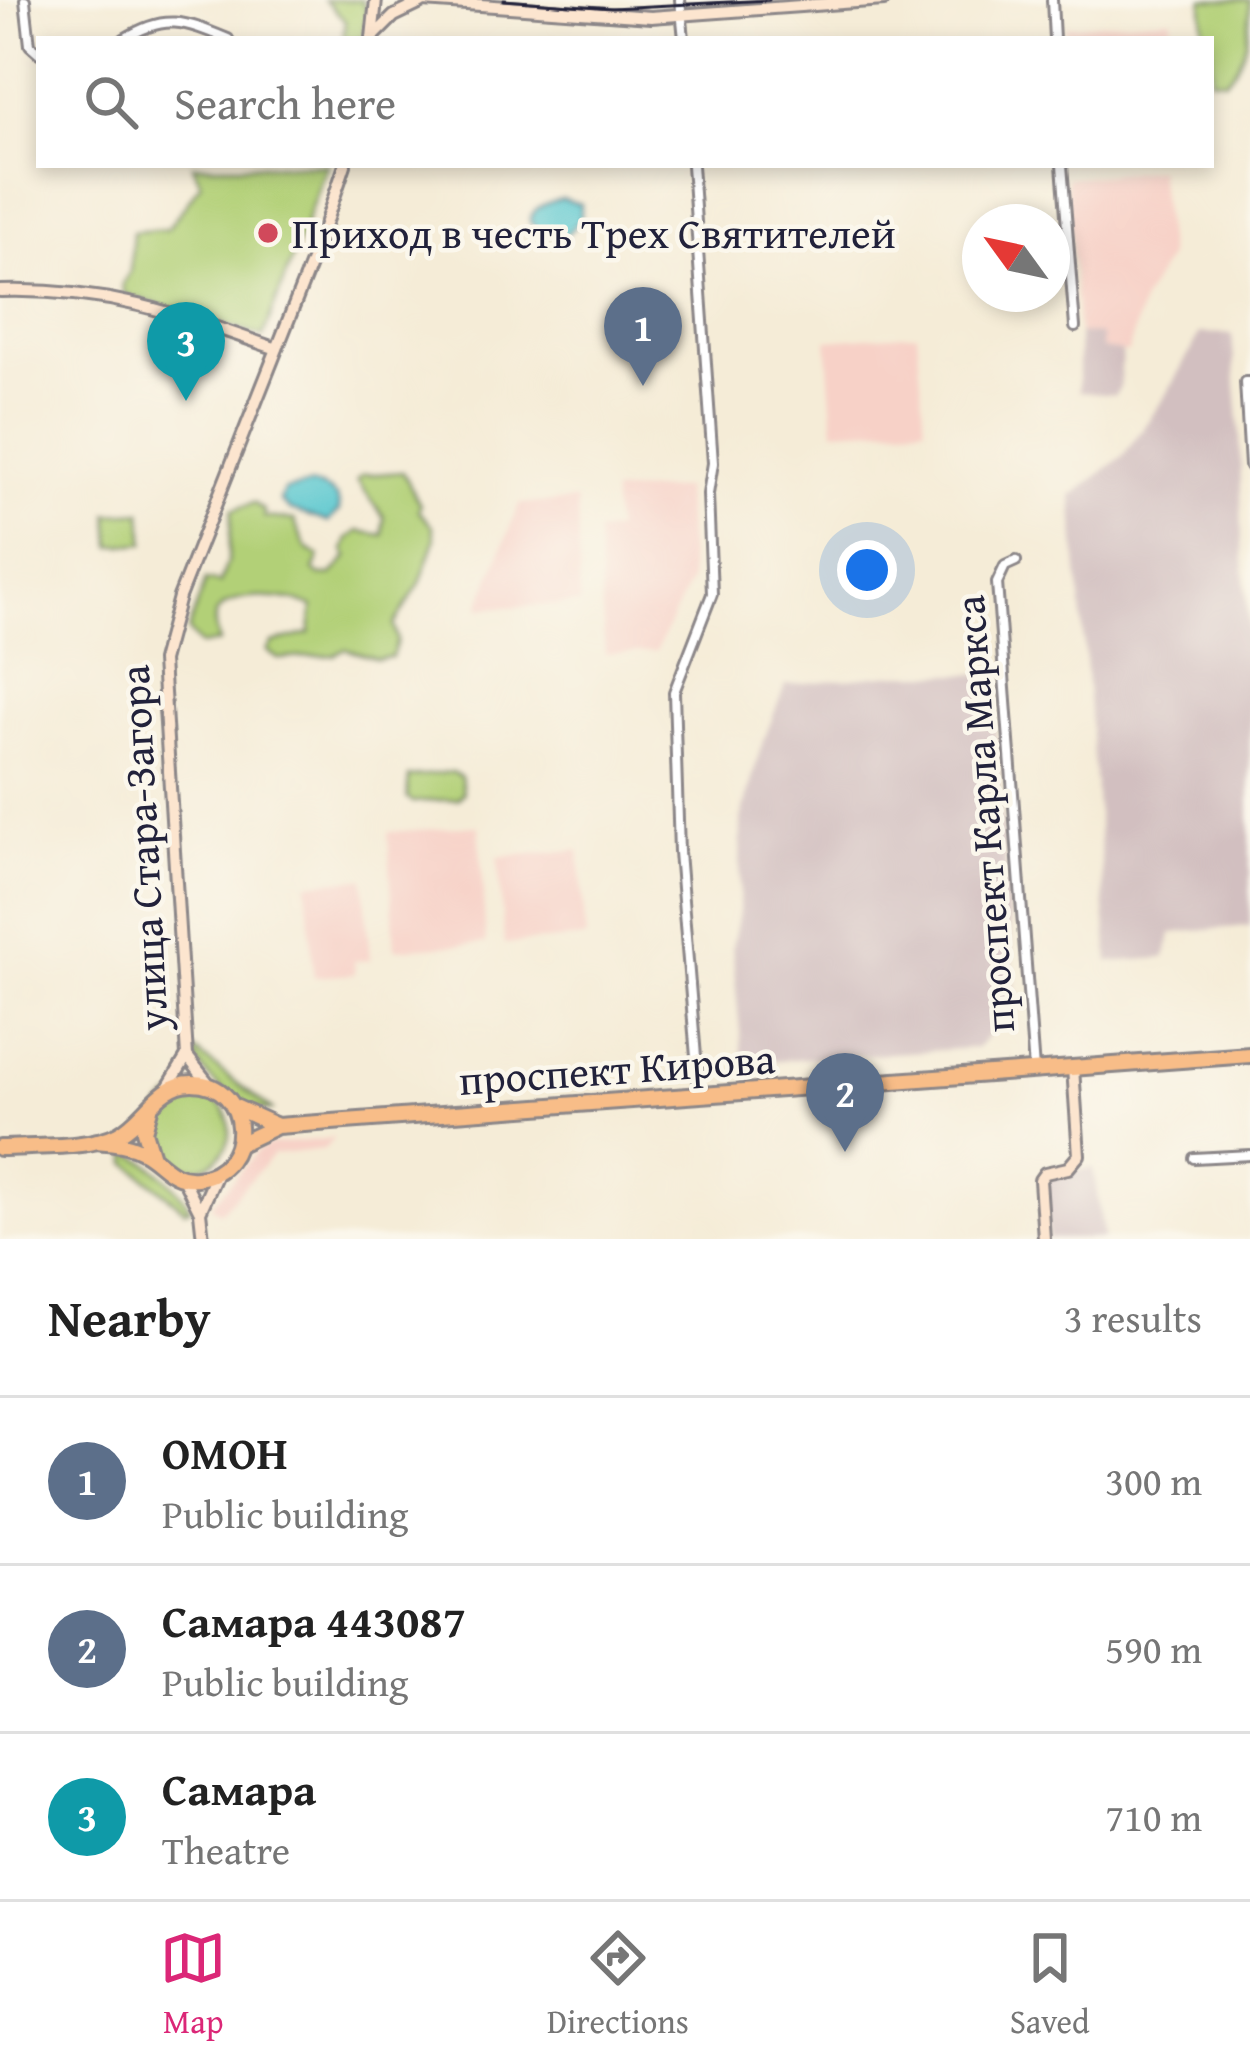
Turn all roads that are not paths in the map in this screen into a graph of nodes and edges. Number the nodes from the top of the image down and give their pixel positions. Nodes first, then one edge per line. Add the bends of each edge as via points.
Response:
1 (25, 0) edge
2 (376, 0) edge
3 (680, 0) edge
4 (884, 0) edge
5 (1052, 0) edge
6 (415, 1) edge
7 (682, 15) junction
8 (129, 36) edge
9 (218, 36) edge
10 (372, 36) edge
11 (374, 36) edge
12 (684, 36) edge
13 (1054, 36) edge
14 (36, 50) edge
15 (344, 168) edge
16 (692, 168) edge
17 (1062, 168) edge
18 (0, 292) edge
19 (1075, 327) dead end
20 (277, 349) junction
21 (1248, 382) edge
22 (1250, 466) edge
23 (1016, 561) dead end
24 (1250, 1055) edge
25 (187, 1056) junction
26 (1073, 1068) junction
27 (1034, 1072) junction
28 (212, 1087) junction
29 (166, 1091) junction
30 (699, 1095) junction
31 (152, 1105) junction
32 (235, 1107) junction
33 (277, 1126) junction
34 (97, 1141) junction
35 (239, 1144) junction
36 (0, 1148) edge
37 (1250, 1155) edge
38 (153, 1158) junction
39 (1193, 1158) dead end
40 (218, 1171) junction
41 (183, 1178) junction
42 (200, 1212) junction
43 (203, 1239) edge
44 (1044, 1239) edge

1 - 14 street
2 - 10 main road
3 - 7 street
4 - 7 main road
5 - 13 street
6 - 7 main road
6 - 11 main road
7 - 12 street
8 - 9 street via 165,20
15 - 20 main road, улица Стара-Загора
16 - 30 street via 713,463 712,578 708,609 677,679 674,714
17 - 19 street
18 - 20 main road via 108,296
20 - 25 main road, улица Стара-Загора via 178,597 161,661
21 - 22 street
23 - 27 street, проспект Карла Маркса via 998,574 998,584
24 - 26 main road, проспект Кирова
25 - 28 main road
25 - 29 main road
26 - 27 main road, проспект Кирова
26 - 44 main road, проспект Карла Маркса via 1079,1155 1040,1180
27 - 30 main road, проспект Кирова
28 - 29 main road via 186,1083
28 - 32 main road
29 - 31 main road
30 - 33 main road, проспект Кирова
31 - 34 main road
31 - 38 main road via 145,1131
32 - 33 main road
32 - 35 main road
33 - 35 main road
34 - 36 main road
34 - 38 main road
35 - 40 main road
37 - 39 street
38 - 41 main road
40 - 41 main road
40 - 42 main road
41 - 42 main road
42 - 43 main road

